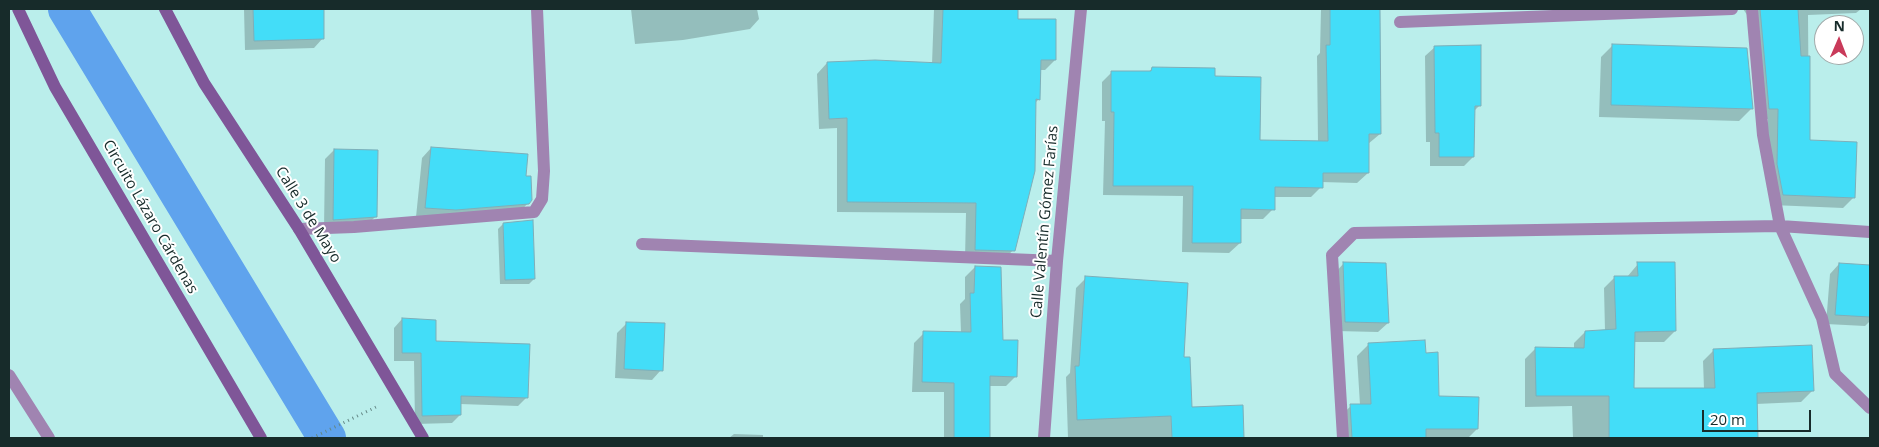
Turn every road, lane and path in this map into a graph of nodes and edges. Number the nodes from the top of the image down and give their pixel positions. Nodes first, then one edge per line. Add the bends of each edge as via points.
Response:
1 (18, 9) edge
2 (165, 9) edge
3 (537, 9) edge
4 (1081, 9) edge
5 (1732, 9) edge
6 (1752, 9) edge
7 (1400, 22) dead end
8 (1780, 226) junction
9 (299, 229) junction
10 (1870, 232) edge
11 (642, 244) dead end
12 (1058, 261) junction
13 (9, 376) edge
14 (399, 395) junction
15 (1870, 408) edge
16 (49, 438) edge
17 (261, 438) edge
18 (312, 438) edge
19 (423, 438) edge
20 (1044, 438) edge
21 (1343, 438) edge

1 - 17 street, Circuito Lázaro Cárdenas via 55,87
2 - 9 street, Calle 3 de Mayo via 204,83
3 - 9 street via 544,171 542,199 534,212
4 - 12 street, Calle Valentín Gómez Farías
5 - 7 street
6 - 8 street via 1763,135
8 - 10 street
8 - 15 street via 1822,318 1835,374
8 - 21 street via 1354,233 1332,255
9 - 14 street, Calle 3 de Mayo
11 - 12 street
12 - 20 street, Calle Valentín Gómez Farías
13 - 16 street
14 - 18 path
14 - 19 street, Calle 3 de Mayo

